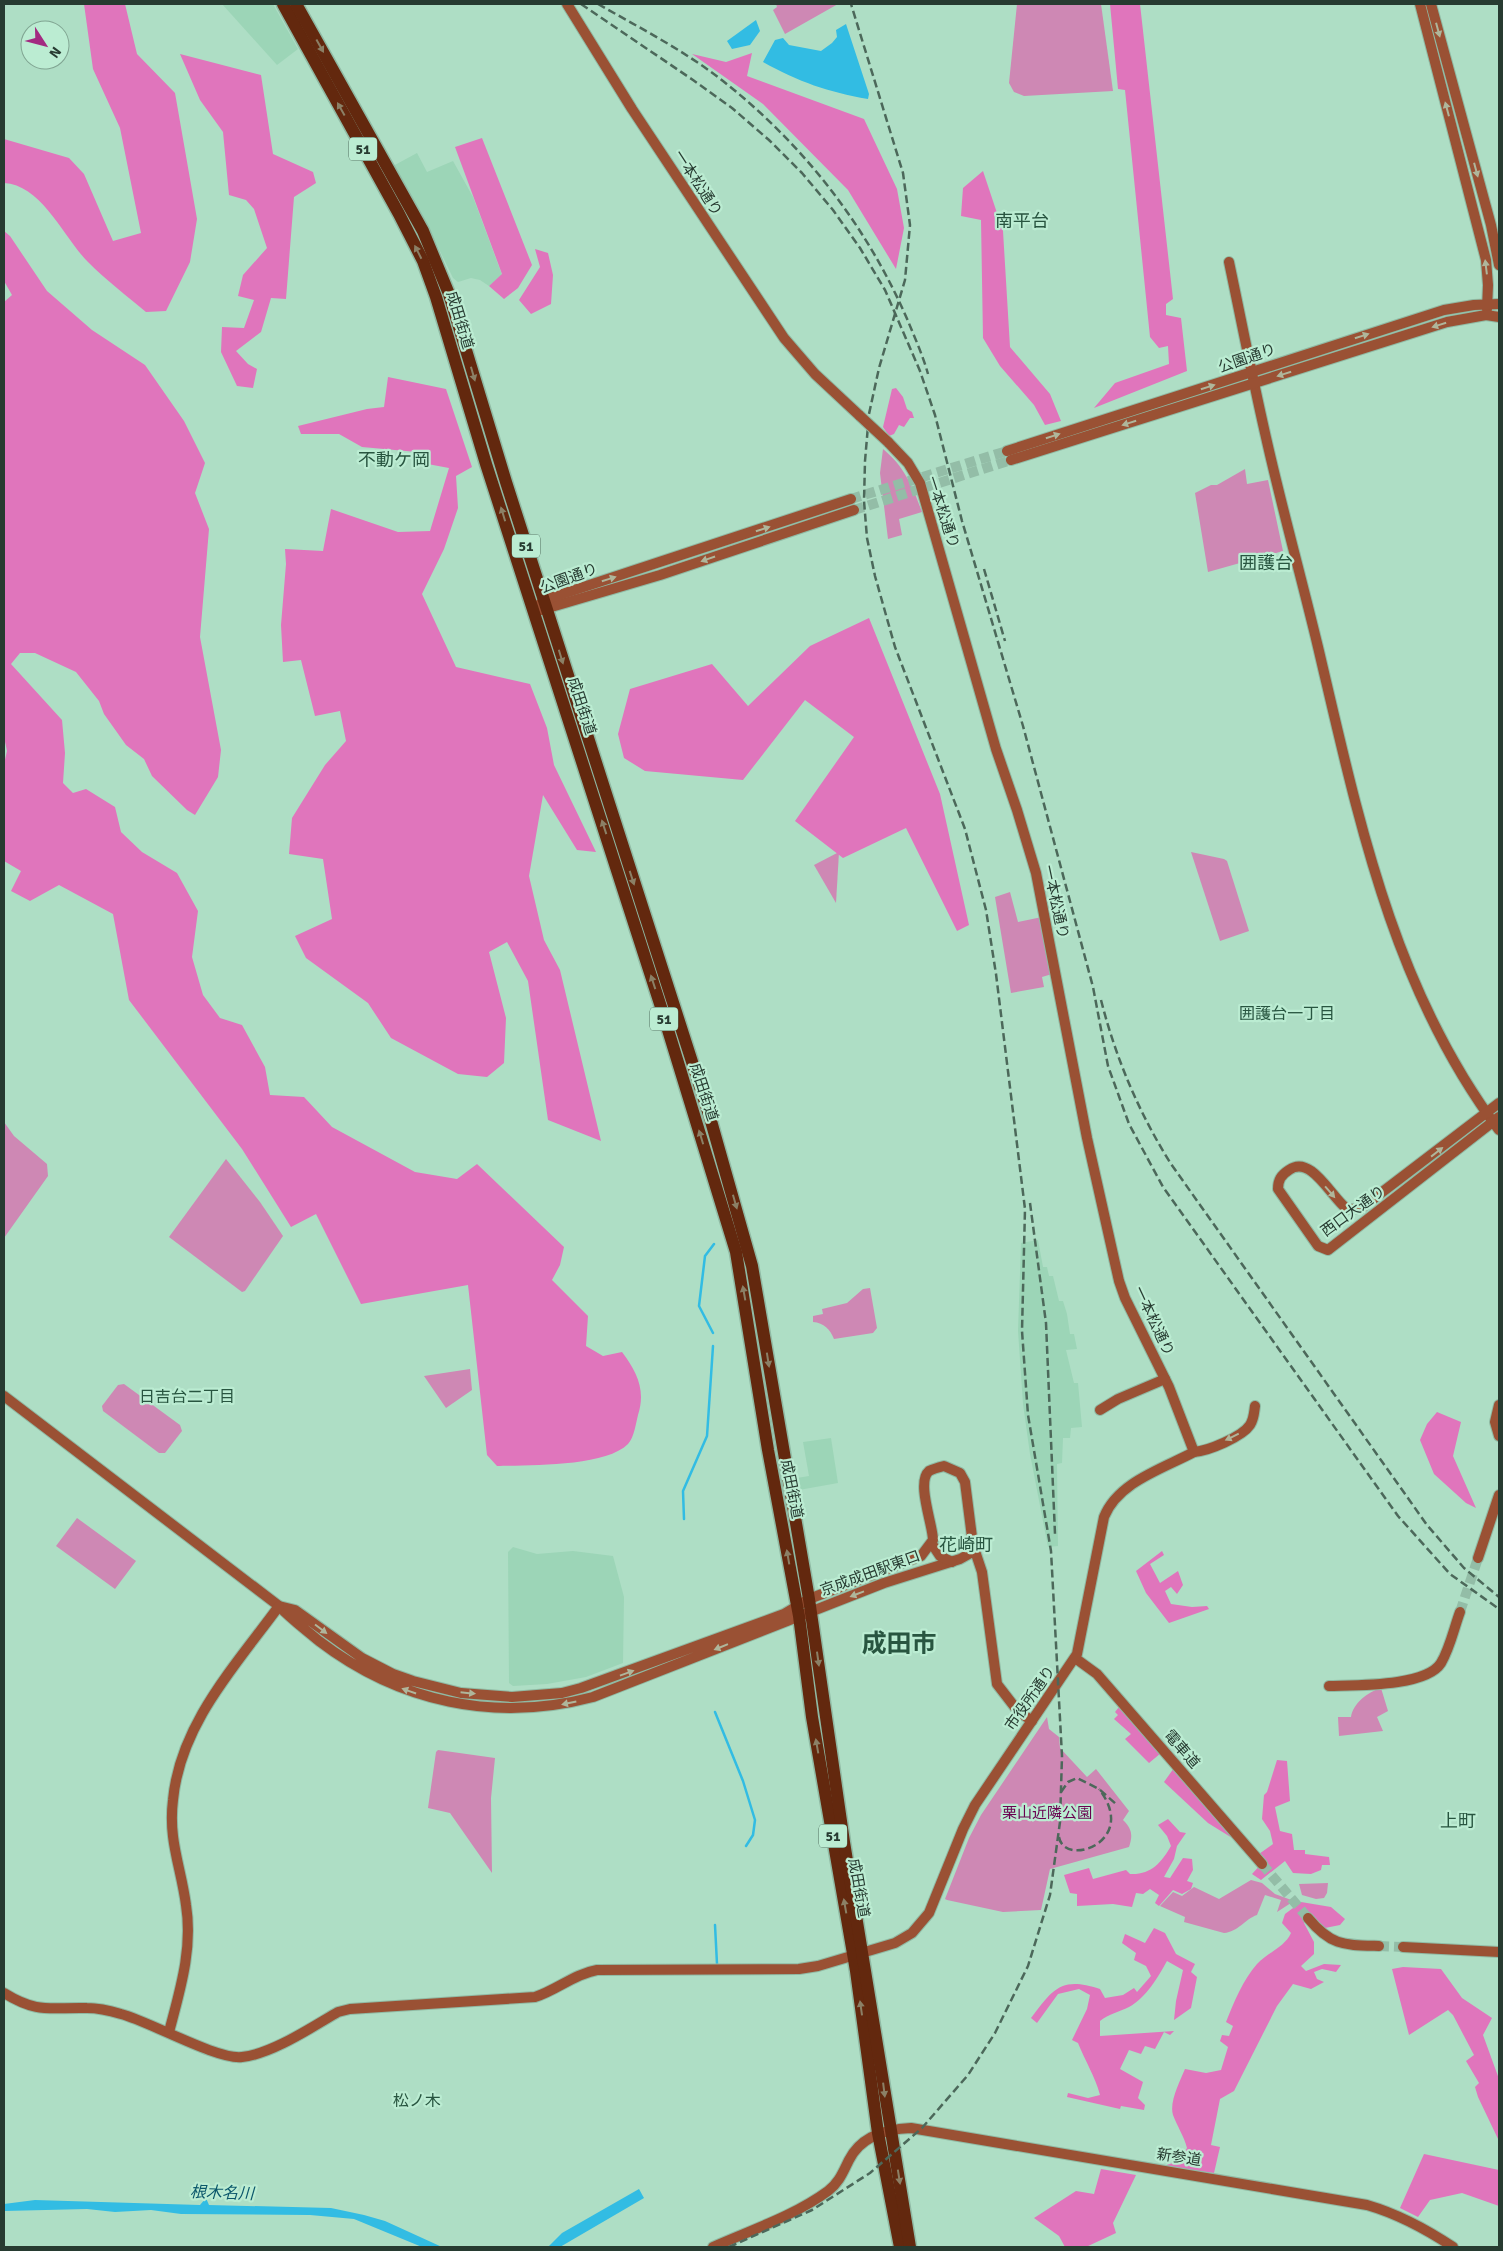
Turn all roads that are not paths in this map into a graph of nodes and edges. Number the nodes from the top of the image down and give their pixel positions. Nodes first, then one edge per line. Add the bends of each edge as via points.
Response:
1 (283, 4) edge
2 (296, 4) edge
3 (566, 4) edge
4 (1420, 4) edge
5 (1431, 4) edge
6 (1229, 262) dead end
7 (1499, 266) edge
8 (1488, 303) junction
9 (1499, 304) edge
10 (1486, 315) junction
11 (1499, 316) edge
12 (1251, 372) junction
13 (1254, 383) junction
14 (852, 505) tunnel mouth
15 (545, 605) junction
16 (533, 611) junction
17 (1499, 1103) edge
18 (1495, 1120) edge
19 (1165, 1379) junction
20 (4, 1396) edge
21 (1499, 1405) edge
22 (1255, 1406) dead end
23 (1100, 1410) dead end
24 (1499, 1436) edge
25 (1194, 1452) junction
26 (1499, 1495) edge
27 (932, 1544) junction
28 (973, 1545) junction
29 (1478, 1558) tunnel mouth
30 (956, 1561) junction
31 (982, 1572) junction
32 (279, 1606) junction
33 (804, 1608) junction
34 (1460, 1612) tunnel mouth
35 (1075, 1658) junction
36 (1329, 1686) dead end
37 (1032, 1721) junction
38 (1262, 1864) tunnel mouth
39 (1308, 1918) tunnel mouth
40 (1379, 1946) tunnel mouth
41 (1403, 1947) tunnel mouth
42 (858, 1952) junction
43 (1499, 1952) edge
44 (4, 1993) edge
45 (169, 2032) junction
46 (891, 2129) junction
47 (878, 2133) junction
48 (713, 2247) edge
49 (900, 2247) edge
50 (910, 2247) edge
51 (1453, 2247) edge

16 -> 1 highway, 成田街道 / 51 via 423,261
2 -> 15 highway, 成田街道 / 51 via 423,231 439,268
3 - 19 street, 一本松通り, bridge via 784,338 815,374 908,463 920,483 994,740 1026,837 1119,1281 1124,1298
8 -> 4 street via 1486,260 1481,238
5 -> 7 street via 1491,224
6 - 12 street
8 - 9 street, 公園通り
8 - 10 street
12 -> 8 street, 公園通り via 1444,310
10 - 11 street, 公園通り
10 -> 13 street, 公園通り via 1447,322
12 - 13 street
13 -> 12 street, 公園通り via 1009,456
13 - 18 street via 1355,803 1382,900 1411,976 1434,1024
14 - 15 street, 公園通り
15 - 16 street, 公園通り
15 -> 33 highway, 成田街道 / 51 via 711,1121 745,1239 756,1286
33 -> 16 highway, 成田街道 / 51 via 768,1450 736,1252 646,959
17 - 18 street, 西口大通り
18 -> 18 street, 西口大通り via 1328,1250 1318,1246 1278,1189 1282,1175 1293,1167 1302,1166 1312,1171 1347,1209 1360,1209
19 - 23 street
19 - 25 street, 一本松通り
20 - 32 street
21 - 24 street via 1495,1422
22 -> 25 street, 市役所通り via 1251,1423 1242,1432 1203,1452
25 - 35 street, 市役所通り via 1126,1488 1109,1507 1104,1517
26 - 29 street
27 - 28 street, 京成成田駅東口 via 924,1481 930,1471 944,1466 964,1478
27 - 30 street via 940,1556
27 - 33 street, 京成成田駅東口 via 926,1553 915,1559
28 - 30 street via 969,1554
28 - 31 street
30 - 31 street via 968,1559
30 -> 33 street, 京成成田駅東口
31 - 37 street via 997,1684 1017,1710
32 - 33 street via 343,1659 389,1684 436,1699 507,1708 553,1706 593,1697
32 - 45 street via 212,1698 179,1766 172,1800 172,1833 186,1905 188,1942 182,1983
33 - 42 highway, 成田街道 / 51 via 812,1717
34 - 36 street via 1443,1660 1432,1672 1371,1685
35 - 37 street, 市役所通り
35 - 38 street, 電車道 via 1096,1674
37 - 42 street, 市役所通り via 970,1815 924,1921 895,1943
39 - 40 street via 1332,1941 1354,1946
41 - 43 street
42 - 45 street, 市役所通り via 818,1966 799,1968 597,1970 574,1977 535,1997 350,2009 338,2012 267,2050 242,2057 222,2054
42 -> 46 highway, 成田街道 / 51
47 -> 42 highway, 成田街道 / 51
44 - 45 street, 市役所通り via 33,2007 56,2010 89,2007 121,2014
46 - 47 street, 新参道
46 -> 50 highway, 成田街道 / 51
46 - 51 street, 新参道 via 926,2129 1367,2204 1418,2225
47 - 48 street via 856,2150 829,2191
47 - 49 highway, 成田街道 / 51

